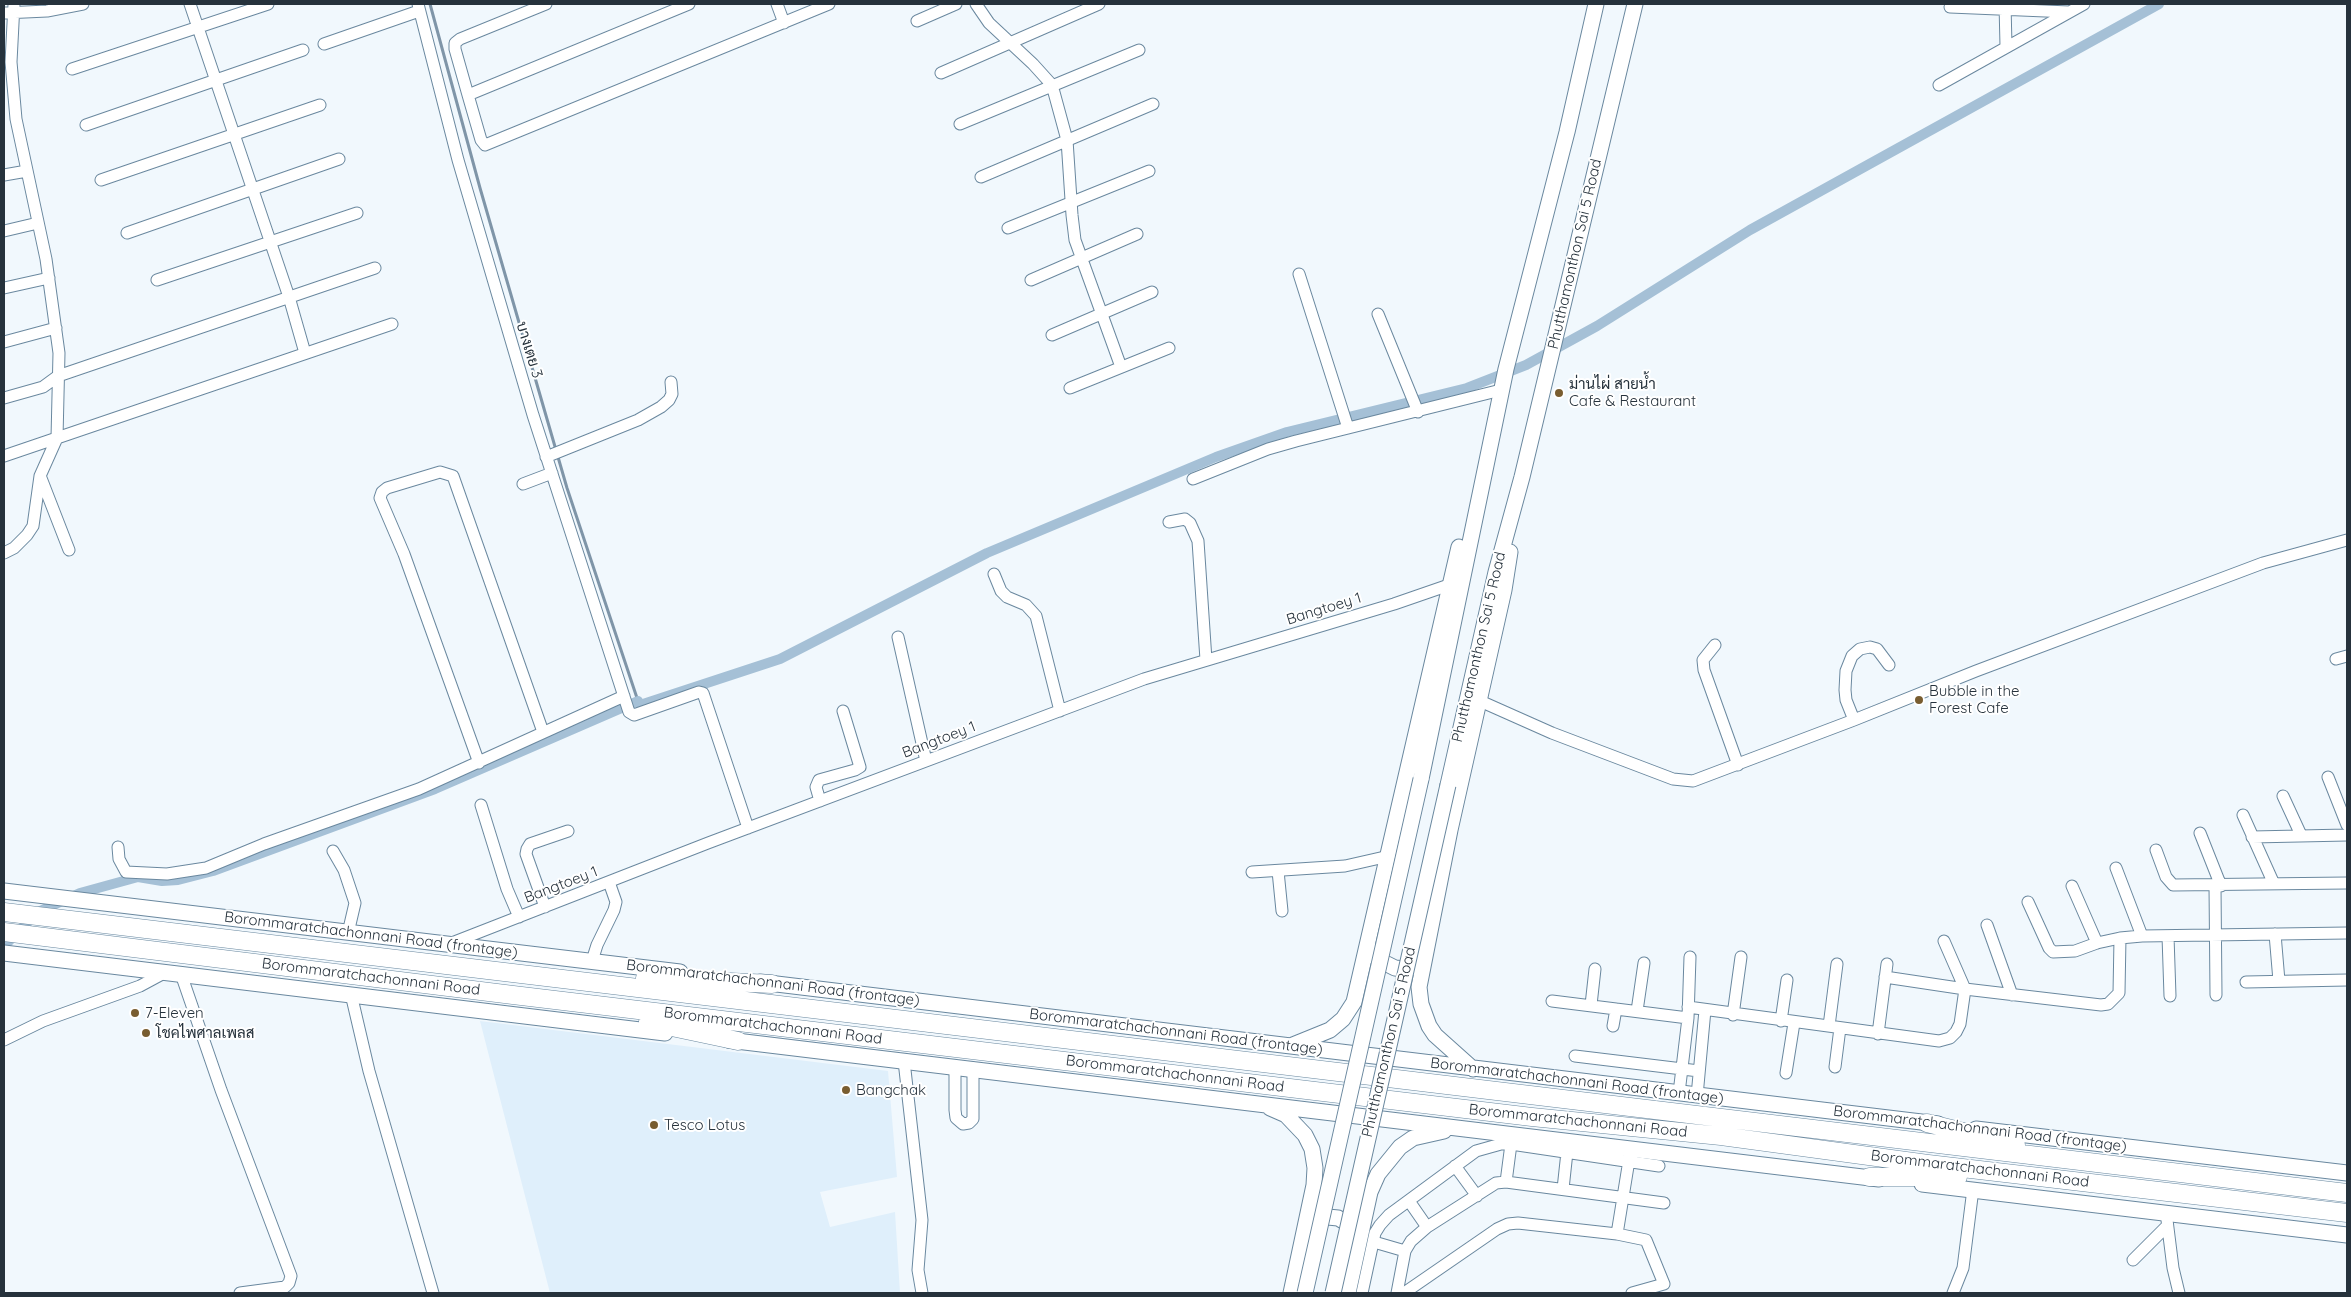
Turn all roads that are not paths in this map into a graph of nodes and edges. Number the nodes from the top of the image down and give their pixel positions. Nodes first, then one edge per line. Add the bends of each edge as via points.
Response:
1 (83, 4) edge
2 (190, 4) edge
3 (268, 4) edge
4 (546, 4) edge
5 (689, 4) edge
6 (776, 4) edge
7 (829, 4) edge
8 (956, 4) edge
9 (976, 4) edge
10 (1099, 4) edge
11 (1596, 4) edge
12 (1635, 4) edge
13 (2084, 4) edge
14 (2005, 6) edge
15 (419, 7) edge
16 (1950, 7) dead end
17 (11, 10) edge
18 (2069, 12) junction
19 (917, 21) dead end
20 (784, 23) junction
21 (198, 28) junction
22 (1012, 42) junction
23 (324, 44) dead end
24 (2006, 46) junction
25 (303, 50) dead end
26 (1139, 50) dead end
27 (72, 68) dead end
28 (8, 73) edge
29 (941, 73) dead end
30 (216, 81) junction
31 (1939, 84) dead end
32 (1052, 85) junction
33 (468, 95) junction
34 (1154, 104) dead end
35 (320, 105) dead end
36 (16, 118) junction
37 (4, 120) edge
38 (960, 124) dead end
39 (86, 125) dead end
40 (234, 134) junction
41 (1067, 140) junction
42 (339, 159) dead end
43 (27, 171) junction
44 (1149, 171) dead end
45 (4, 175) edge
46 (980, 177) dead end
47 (101, 180) dead end
48 (252, 189) junction
49 (1071, 203) junction
50 (357, 213) dead end
51 (38, 223) junction
52 (1008, 228) dead end
53 (4, 231) edge
54 (126, 232) dead end
55 (1137, 234) dead end
56 (270, 242) junction
57 (1082, 260) junction
58 (375, 268) dead end
59 (1299, 274) dead end
60 (49, 278) junction
61 (156, 280) dead end
62 (1032, 280) dead end
63 (4, 288) edge
64 (1152, 292) dead end
65 (288, 297) junction
66 (1102, 313) junction
67 (1378, 314) dead end
68 (392, 324) dead end
69 (56, 328) junction
70 (1052, 335) dead end
71 (4, 342) edge
72 (1169, 348) dead end
73 (305, 353) junction
74 (1122, 368) junction
75 (58, 376) junction
76 (1503, 381) junction
77 (670, 382) dead end
78 (1070, 388) dead end
79 (4, 398) edge
80 (1415, 405) junction
81 (1345, 421) junction
82 (56, 438) junction
83 (4, 456) edge
84 (549, 456) junction
85 (552, 473) junction
86 (40, 476) junction
87 (1483, 476) junction
88 (1522, 477) junction
89 (1193, 479) dead end
90 (523, 484) dead end
91 (1169, 522) dead end
92 (2347, 540) edge
93 (69, 550) dead end
94 (4, 553) edge
95 (994, 574) dead end
96 (1449, 585) junction
97 (898, 638) dead end
98 (1715, 645) dead end
99 (1206, 660) junction
100 (1890, 665) dead end
101 (624, 698) junction
102 (1480, 701) junction
103 (1060, 710) junction
104 (843, 711) dead end
105 (1854, 720) junction
106 (543, 732) junction
107 (926, 761) junction
108 (479, 764) junction
109 (1738, 765) junction
110 (2328, 777) dead end
111 (2283, 796) dead end
112 (820, 801) junction
113 (481, 805) dead end
114 (2243, 815) dead end
115 (2347, 826) edge
116 (748, 828) junction
117 (568, 831) dead end
118 (2200, 833) dead end
119 (2301, 835) junction
120 (2347, 835) edge
121 (2252, 837) junction
122 (118, 847) dead end
123 (2156, 850) dead end
124 (333, 851) dead end
125 (1389, 856) junction
126 (2116, 868) dead end
127 (1278, 871) junction
128 (1252, 872) dead end
129 (609, 882) junction
130 (2347, 883) edge
131 (2274, 884) junction
132 (2072, 886) dead end
133 (2218, 886) junction
134 (4, 891) edge
135 (2028, 902) dead end
136 (546, 907) junction
137 (1282, 911) dead end
138 (4, 912) edge
139 (519, 917) junction
140 (1987, 924) dead end
141 (5, 932) edge
142 (348, 933) junction
143 (2347, 933) edge
144 (1371, 934) junction
145 (2275, 934) junction
146 (2216, 935) junction
147 (2142, 936) junction
148 (2168, 936) junction
149 (2120, 938) junction
150 (1944, 941) dead end
151 (2096, 943) junction
152 (448, 945) junction
153 (5, 953) edge
154 (1424, 954) junction
155 (1741, 956) dead end
156 (1690, 957) dead end
157 (592, 961) junction
158 (1644, 963) dead end
159 (1837, 964) dead end
160 (1887, 964) dead end
161 (1596, 969) dead end
162 (174, 973) junction
163 (1885, 977) junction
164 (564, 978) junction
165 (1787, 980) dead end
166 (2347, 980) edge
167 (2279, 981) junction
168 (2246, 982) dead end
169 (772, 984) junction
170 (1965, 989) junction
171 (351, 994) junction
172 (2216, 994) dead end
173 (2012, 995) junction
174 (2170, 996) dead end
175 (1552, 1001) dead end
176 (577, 1002) junction
177 (1591, 1005) junction
178 (1616, 1009) junction
179 (1705, 1010) junction
180 (1637, 1011) junction
181 (1688, 1012) junction
182 (1733, 1015) junction
183 (1781, 1021) junction
184 (1794, 1022) junction
185 (1613, 1026) dead end
186 (1834, 1027) junction
187 (1878, 1034) junction
188 (4, 1040) edge
189 (738, 1041) junction
190 (1292, 1046) junction
191 (1575, 1056) dead end
192 (904, 1062) junction
193 (955, 1066) junction
194 (1834, 1067) dead end
195 (973, 1068) junction
196 (1472, 1069) junction
197 (1682, 1069) junction
198 (1699, 1071) junction
199 (1786, 1073) dead end
200 (1679, 1094) junction
201 (1697, 1096) junction
202 (1258, 1102) junction
203 (1927, 1123) junction
204 (1463, 1129) junction
205 (1511, 1144) junction
206 (1567, 1152) junction
207 (1630, 1155) junction
208 (2100, 1165) junction
209 (1455, 1166) junction
210 (1659, 1166) dead end
211 (2347, 1173) edge
212 (1869, 1177) junction
213 (1506, 1182) junction
214 (2103, 1184) junction
215 (1563, 1189) junction
216 (1973, 1189) junction
217 (2347, 1193) edge
218 (1477, 1196) junction
219 (1624, 1196) junction
220 (1409, 1201) junction
221 (1664, 1202) dead end
222 (2347, 1213) edge
223 (2166, 1219) junction
224 (1306, 1224) junction
225 (1427, 1227) junction
226 (1617, 1234) junction
227 (2347, 1234) edge
228 (1367, 1243) junction
229 (1406, 1251) junction
230 (2133, 1260) dead end
231 (240, 1293) edge
232 (433, 1293) edge
233 (922, 1293) edge
234 (1291, 1293) edge
235 (1305, 1293) edge
236 (1333, 1293) edge
237 (1348, 1293) edge
238 (1362, 1293) edge
239 (1397, 1293) edge
240 (1404, 1293) edge
241 (1632, 1293) edge
242 (1953, 1293) edge
243 (2179, 1293) edge

1 - 17 street via 47,11
2 - 21 street
3 - 21 street
4 - 33 street via 455,43
5 - 33 street
6 - 20 street
7 - 20 street
8 - 19 street
9 - 22 street via 990,23
10 - 22 street
11 - 76 main road, Phutthamonthon Sai 5 Road via 1567,132
12 - 88 main road, Phutthamonthon Sai 5 Road
13 - 18 street
14 - 16 street
14 - 18 street
14 - 24 street
15 - 23 street
15 - 84 street, บางเตย 3 via 458,160
17 - 28 street
18 - 24 street
20 - 33 street via 485,146
21 - 27 street
21 - 30 street
22 - 29 street
22 - 32 street
24 - 31 street
25 - 30 street
26 - 32 street
28 - 36 street
30 - 39 street
30 - 40 street
32 - 38 street
32 - 41 street
34 - 41 street
35 - 40 street
36 - 37 street
36 - 43 street
40 - 47 street
40 - 48 street
41 - 46 street
41 - 49 street
42 - 48 street
43 - 45 street
43 - 51 street
44 - 49 street
48 - 54 street
48 - 56 street
49 - 52 street
49 - 57 street via 1075,240
50 - 56 street
51 - 53 street
51 - 60 street
55 - 57 street
56 - 61 street
56 - 65 street
57 - 62 street
57 - 66 street
58 - 65 street
59 - 81 street
60 - 63 street
60 - 69 street
64 - 66 street
65 - 73 street
65 - 75 street
66 - 70 street
66 - 74 street
67 - 80 street
68 - 73 street
69 - 71 street
69 - 75 street
72 - 74 street
73 - 82 street
74 - 78 street
75 - 79 street via 43,387
75 - 82 street
76 - 80 street via 1475,395
76 - 87 main road, Phutthamonthon Sai 5 Road
77 - 84 street via 672,394 661,407 638,420
80 - 81 street
81 - 89 street
82 - 83 street
82 - 86 street
84 - 85 street, บางเตย 3
85 - 90 street
85 - 101 street, บางเตย 3
86 - 93 street
86 - 94 street via 33,526 14,548
87 - 96 main road
87 - 235 main road, Phutthamonthon Sai 5 Road, bridge via 1421,779
88 - 102 main road via 1504,590
88 - 236 main road, Phutthamonthon Sai 5 Road, bridge via 1496,572
91 - 99 street via 1185,519 1198,541
92 - 105 street via 2263,563
95 - 103 street via 1001,591 1026,605 1036,616
96 - 99 street, Bangtoey 1
96 - 125 main road
97 - 107 street
98 - 109 street via 1704,660 1704,670
99 - 103 street, Bangtoey 1
100 - 105 street via 1877,649 1870,647 1860,649 1852,656 1846,671 1845,690
101 - 106 street
101 - 116 street, บางเตย 3 via 629,712 634,715 703,693
102 - 109 street via 1673,779 1693,781
102 - 154 main road
103 - 107 street, Bangtoey 1
104 - 112 street via 860,767 819,780 816,787
105 - 109 street
106 - 108 street
106 - 108 street via 453,476 440,472 387,488 380,498 404,554
107 - 112 street, Bangtoey 1
108 - 122 street via 206,868 182,873 126,872 119,859
110 - 115 street
111 - 119 street
112 - 116 street, Bangtoey 1
113 - 139 street
114 - 121 street
116 - 129 street, Bangtoey 1
117 - 136 street via 530,844 527,849 526,854
118 - 133 street
119 - 120 street
119 - 121 street
121 - 131 street
123 - 133 street via 2166,877 2173,885
124 - 142 street via 355,903
125 - 127 street via 1345,866
125 - 144 main road
126 - 147 street
127 - 128 street
127 - 137 street
129 - 136 street, Bangtoey 1
129 - 157 street via 616,902
130 - 131 street
131 - 133 street
132 - 151 street
133 - 146 street
134 - 142 main road, Borommaratchachonnani Road (frontage)
135 - 151 street via 2053,952 2075,951
136 - 139 street, Bangtoey 1
138 - 164 highway, Borommaratchachonnani Road
139 - 152 street, Bangtoey 1
140 - 173 street
141 - 176 highway, Borommaratchachonnani Road
142 - 152 main road, Borommaratchachonnani Road (frontage)
143 - 145 street
144 - 154 main road via 1377,959 1385,964 1404,969 1414,967
144 - 190 main road via 1354,1002 1343,1019 1330,1030
145 - 146 street
145 - 167 street
146 - 148 street
146 - 172 street
147 - 148 street
147 - 149 street
148 - 174 street
149 - 151 street
149 - 173 street via 2119,993 2108,1004
150 - 170 street
152 - 157 main road, Borommaratchachonnani Road (frontage)
153 - 162 main road
154 - 196 main road via 1419,987 1427,1021 1435,1035
155 - 182 street
156 - 181 street
157 - 169 main road, Borommaratchachonnani Road (frontage)
158 - 180 street
159 - 186 street
160 - 163 street
161 - 177 street
162 - 171 main road
162 - 188 street via 43,1021
162 - 231 street via 291,1276 285,1287
163 - 170 street
163 - 187 street
164 - 169 highway
164 - 208 highway, Borommaratchachonnani Road
165 - 183 street
166 - 167 street
167 - 168 street
169 - 190 main road, Borommaratchachonnani Road (frontage)
170 - 173 street
170 - 187 street via 1960,1024 1950,1038 1939,1042
171 - 189 main road
171 - 232 street via 369,1071
175 - 177 street
176 - 189 highway via 634,1019
176 - 214 highway, Borommaratchachonnani Road via 1532,1117 1722,1136
177 - 178 street
178 - 180 street
178 - 185 street
179 - 181 street
179 - 182 street
179 - 198 street
180 - 181 street
181 - 197 street
182 - 183 street
183 - 184 street
184 - 186 street
184 - 199 street
186 - 187 street
186 - 194 street
189 - 192 main road
190 - 196 main road, Borommaratchachonnani Road (frontage)
191 - 197 street
192 - 193 main road
192 - 233 street via 922,1220 918,1270
193 - 195 main road
193 - 195 street via 956,1118 963,1124 973,1119
195 - 202 main road
196 - 200 main road, Borommaratchachonnani Road (frontage)
197 - 198 street
197 - 200 street
198 - 201 street
200 - 201 main road, Borommaratchachonnani Road (frontage)
201 - 203 main road, Borommaratchachonnani Road (frontage)
202 - 204 main road
202 - 224 main road via 1297,1124 1312,1149 1314,1185
203 - 208 highway
203 - 211 main road, Borommaratchachonnani Road (frontage)
204 - 207 main road
204 - 228 main road via 1413,1138 1390,1158 1370,1192
205 - 206 street
205 - 209 street via 1483,1148
205 - 213 street
206 - 207 street
206 - 215 street
207 - 210 street
207 - 212 main road
207 - 219 street
208 - 217 highway, Borommaratchachonnani Road
209 - 218 street
209 - 220 street
212 - 214 highway via 1965,1177
212 - 216 main road
213 - 215 street
213 - 218 street via 1496,1183
214 - 222 highway, Borommaratchachonnani Road
215 - 219 street
216 - 223 main road
216 - 242 street via 1963,1268
218 - 225 street
219 - 221 street
219 - 226 street
220 - 225 street
220 - 228 street via 1380,1225
223 - 227 main road
223 - 230 street
223 - 243 street
224 - 228 main road via 1328,1217 1338,1218
224 - 234 main road
225 - 229 street
226 - 240 street via 1508,1224
226 - 241 street via 1646,1240 1664,1284
228 - 229 street
228 - 237 main road
228 - 238 street
229 - 239 street

